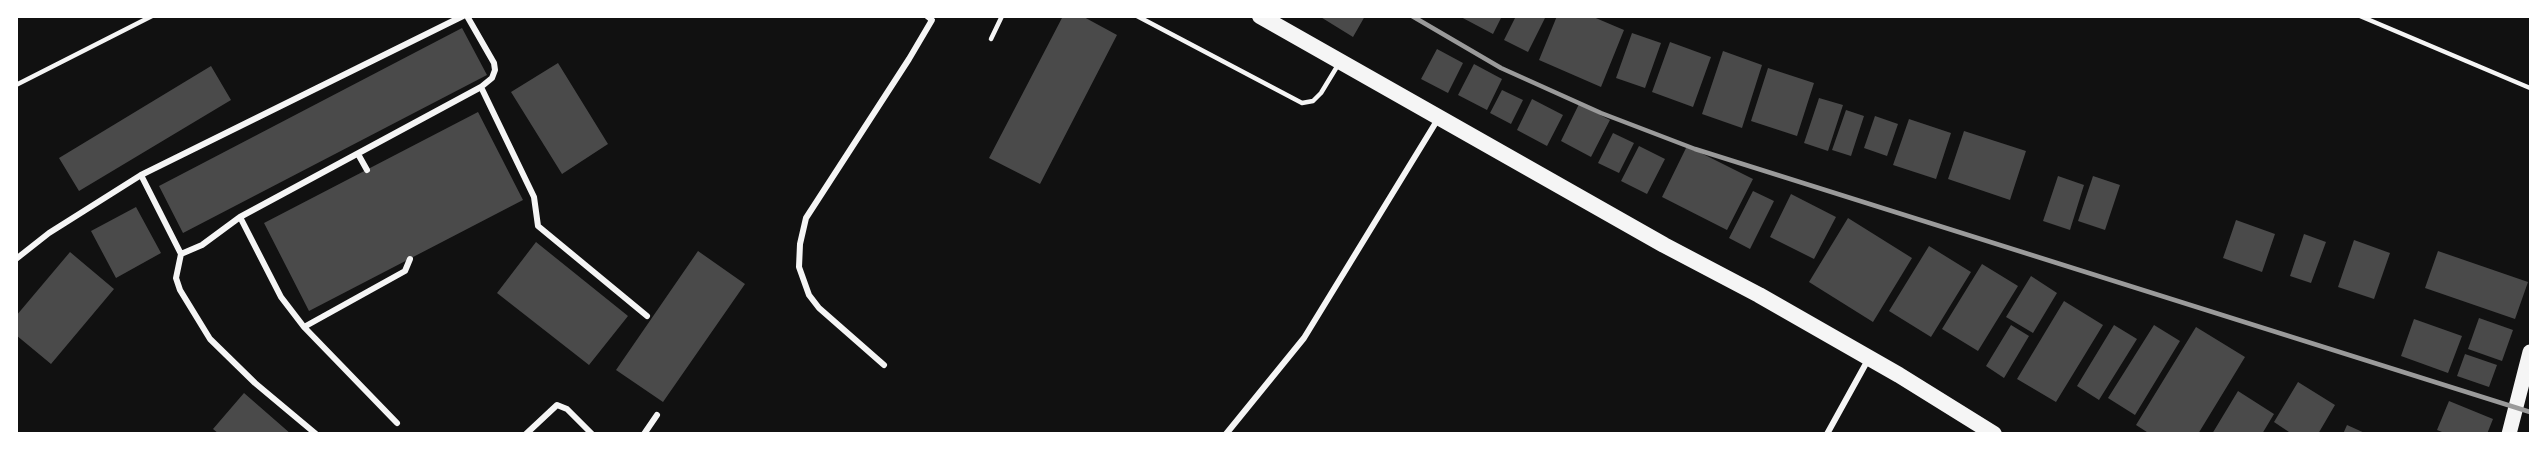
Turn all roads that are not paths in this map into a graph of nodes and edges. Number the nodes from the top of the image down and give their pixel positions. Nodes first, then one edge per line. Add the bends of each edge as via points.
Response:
1 (152, 16) edge
2 (465, 16) edge
3 (1002, 16) edge
4 (1137, 16) edge
5 (1260, 16) edge
6 (2360, 16) edge
7 (931, 18) edge
8 (990, 39) dead end
9 (1340, 62) junction
10 (16, 85) edge
11 (482, 87) junction
12 (2530, 88) edge
13 (1438, 119) junction
14 (358, 154) junction
15 (367, 170) dead end
16 (141, 175) junction
17 (240, 217) junction
18 (182, 254) junction
19 (16, 259) edge
20 (410, 259) dead end
21 (647, 316) dead end
22 (304, 327) junction
23 (2530, 352) edge
24 (1869, 358) junction
25 (884, 365) dead end
26 (657, 415) dead end
27 (397, 423) dead end
28 (316, 434) edge
29 (526, 434) edge
30 (592, 434) edge
31 (644, 434) edge
32 (1226, 434) edge
33 (1827, 434) edge
34 (1994, 434) edge
35 (2508, 434) edge

1 - 10 lane
2 - 11 street via 495,70
2 - 16 street
3 - 8 lane
4 - 9 lane via 1302,103 1321,93
5 - 9 highway
6 - 12 lane
7 - 25 street via 909,59 806,218 800,244 799,267 809,295
9 - 13 highway
11 - 14 street
11 - 21 street via 534,197 538,226
13 - 24 highway
13 - 32 street via 1304,338
14 - 15 street
14 - 17 street
16 - 18 street
16 - 19 street via 49,233
17 - 18 street via 202,245
17 - 22 street via 281,297
18 - 28 street via 177,264 178,283 210,339
20 - 22 street via 405,271
22 - 27 street
23 - 35 main road
24 - 33 street
24 - 34 highway
26 - 31 street
29 - 30 street via 557,405 567,409

